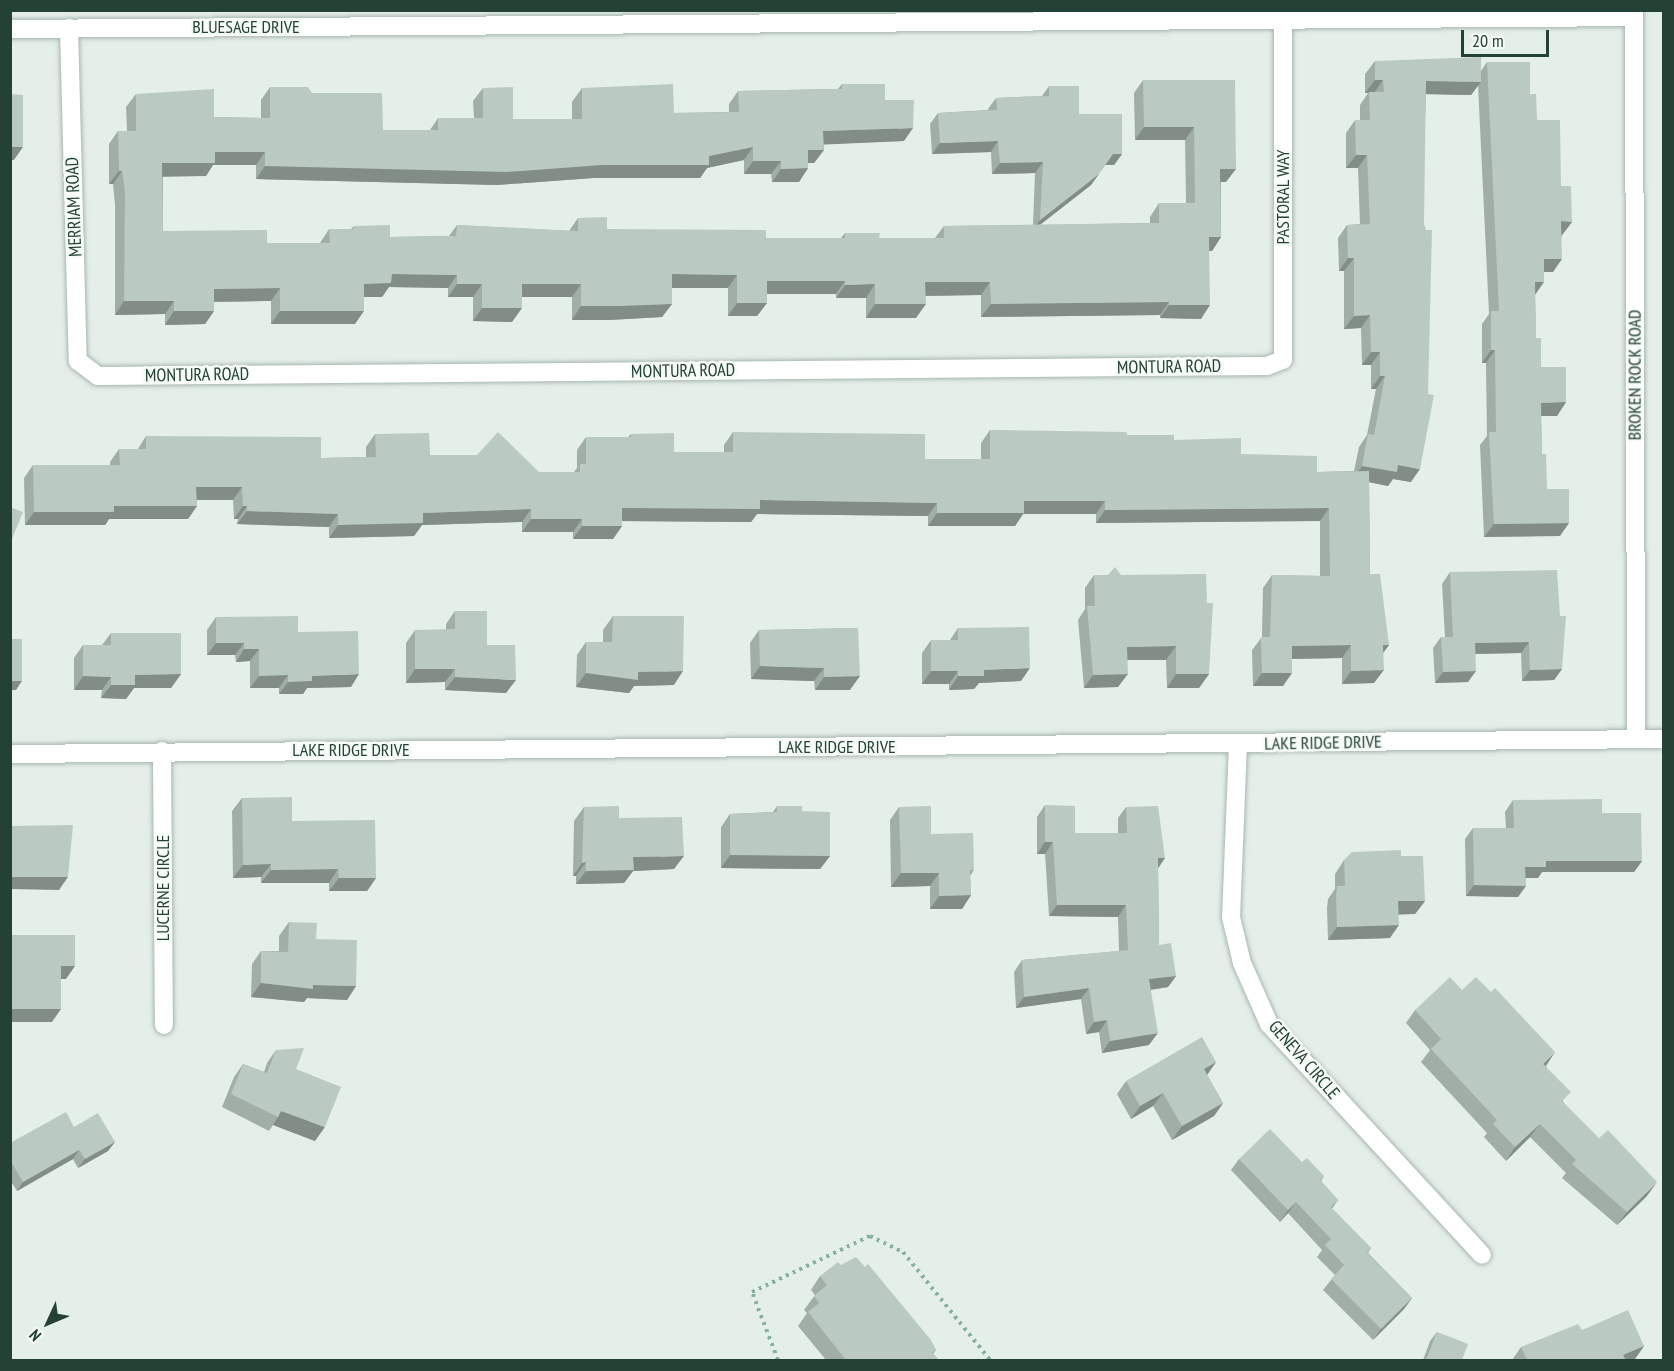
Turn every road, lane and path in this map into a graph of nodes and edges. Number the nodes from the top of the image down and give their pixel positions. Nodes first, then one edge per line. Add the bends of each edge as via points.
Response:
1 (1634, 14) edge
2 (1283, 19) junction
3 (69, 28) junction
4 (10, 29) edge
5 (1267, 366) joint
6 (98, 376) joint
7 (1664, 739) edge
8 (1636, 740) junction
9 (1238, 744) junction
10 (162, 751) junction
11 (10, 754) edge
12 (164, 1025) dead end
13 (1482, 1255) dead end
14 (778, 1360) edge
15 (990, 1360) edge

1 - 2 street, BLUESAGE DRIVE
1 - 8 street, BROKEN ROCK ROAD
2 - 3 street, BLUESAGE DRIVE
2 - 5 street, PASTORAL WAY via 1282,360
3 - 4 street, BLUESAGE DRIVE
3 - 6 street, MERRIAM ROAD via 78,360
5 - 6 street, MONTURA ROAD
7 - 8 street, LAKE RIDGE DRIVE
8 - 9 street, LAKE RIDGE DRIVE
9 - 10 street, LAKE RIDGE DRIVE
9 - 13 street, GENEVA CIRCLE via 1231,917 1242,963 1269,1024
10 - 11 street, LAKE RIDGE DRIVE
10 - 12 street, LUCERNE CIRCLE
14 - 15 path via 752,1292 870,1236 903,1252

